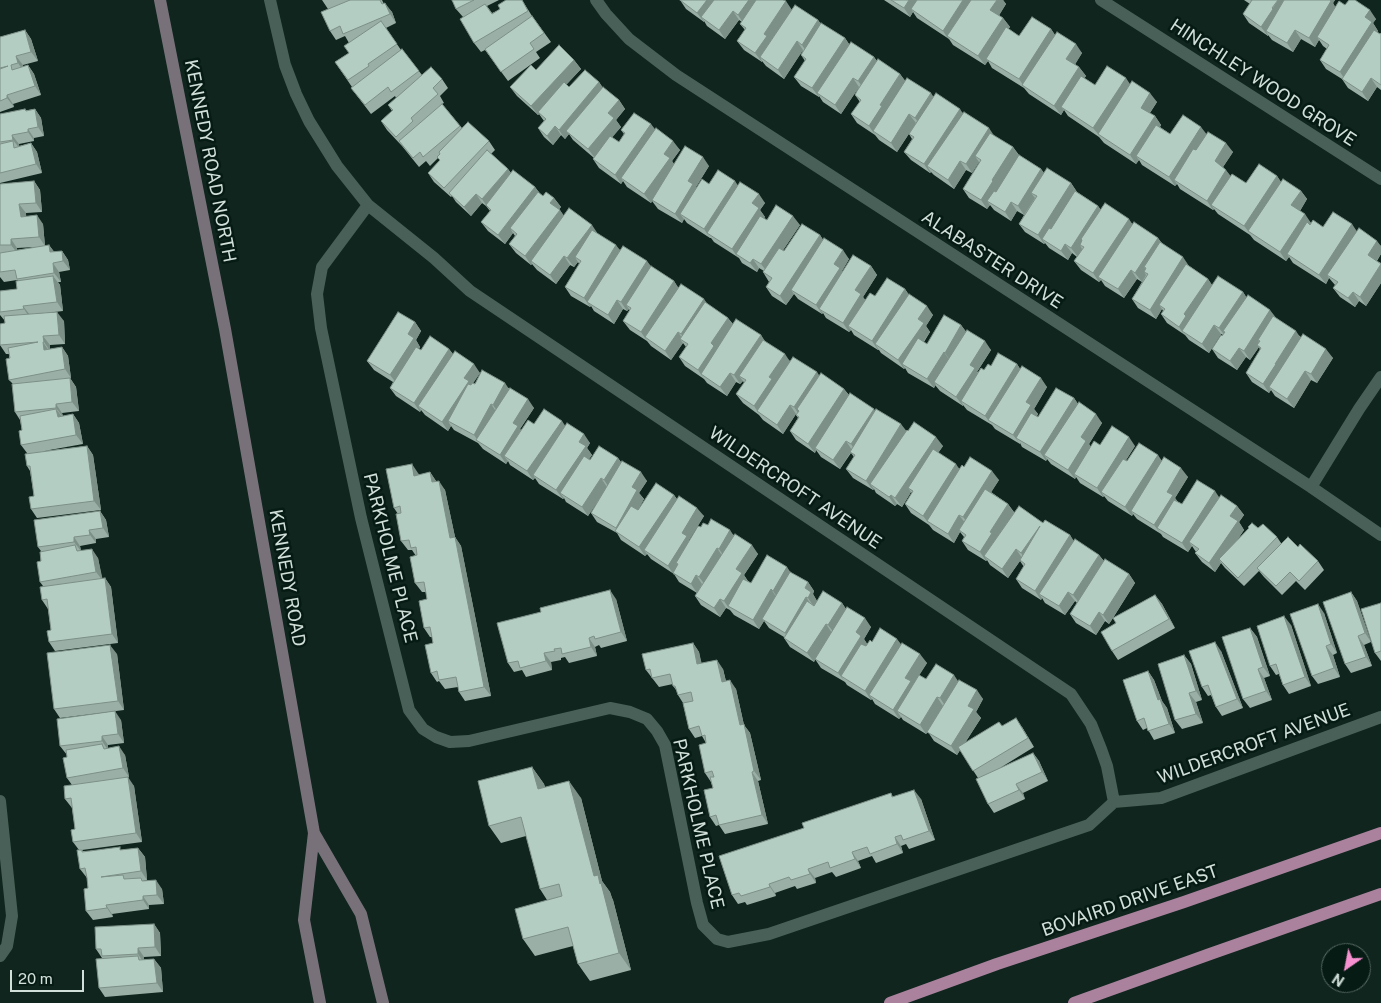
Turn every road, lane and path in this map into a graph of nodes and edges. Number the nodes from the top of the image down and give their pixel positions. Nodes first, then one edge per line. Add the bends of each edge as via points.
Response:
1 (160, 0) edge
2 (270, 0) edge
3 (596, 0) edge
4 (1101, 0) edge
5 (1381, 179) edge
6 (368, 204) junction
7 (225, 329) joint
8 (1381, 377) edge
9 (1311, 487) junction
10 (1381, 535) edge
11 (1381, 717) edge
12 (0, 801) edge
13 (1114, 802) junction
14 (314, 833) junction
15 (1381, 833) edge
16 (1381, 894) edge
17 (0, 956) edge
18 (320, 1003) edge
19 (383, 1003) edge
20 (890, 1003) edge
21 (1074, 1003) edge

1 - 7 main road, KENNEDY ROAD NORTH
2 - 6 street, WILDERCROFT AVENUE via 285,65 296,94 336,166
3 - 9 street, ALABASTER DRIVE via 629,39 676,75
4 - 5 street, HINCHLEY WOOD GROVE
6 - 13 street, WILDERCROFT AVENUE via 470,290 1071,694 1091,724 1106,766
6 - 13 street, PARKHOLME PLACE via 322,267 317,294 321,328 361,518 409,710 424,729 450,742 468,741 610,708 647,719 665,745 696,903 704,925 717,939 728,942 769,934 1089,825
7 - 14 main road, KENNEDY ROAD
8 - 9 street
9 - 10 street, ALABASTER DRIVE
11 - 13 street, WILDERCROFT AVENUE via 1161,798
12 - 17 street via 12,916 7,946
14 - 18 main road via 304,920
14 - 19 main road via 361,914
15 - 20 main road, BOVAIRD DRIVE EAST
16 - 21 main road

